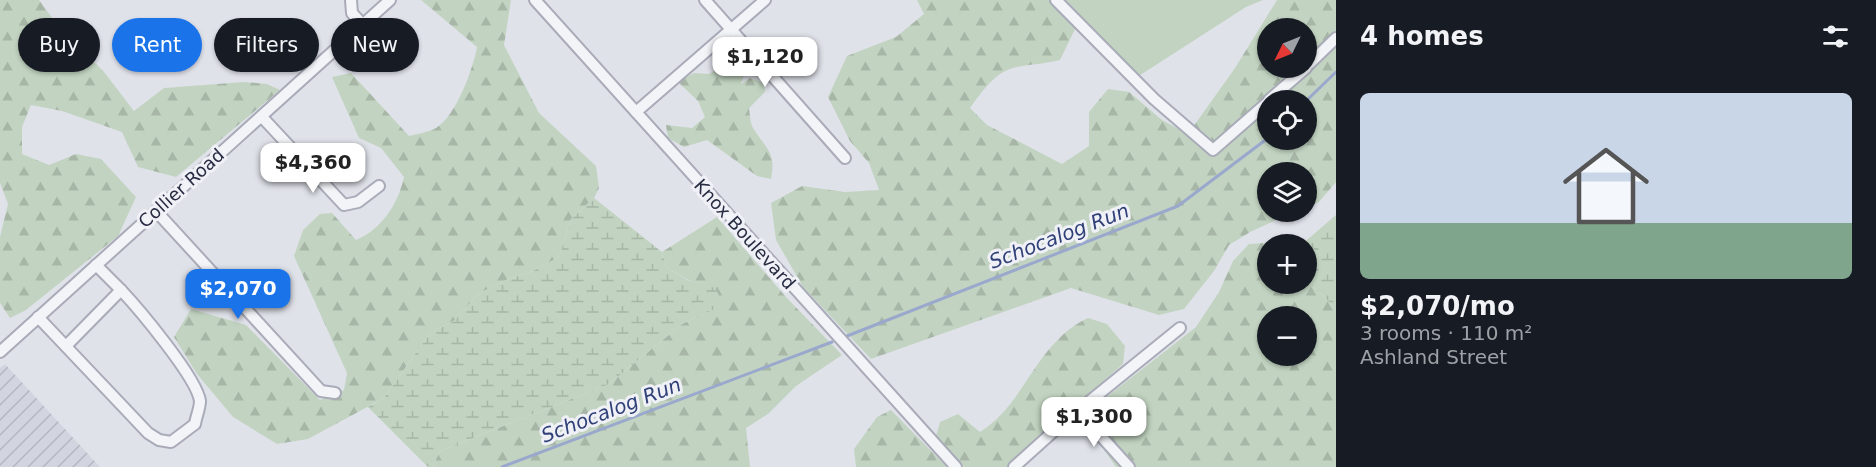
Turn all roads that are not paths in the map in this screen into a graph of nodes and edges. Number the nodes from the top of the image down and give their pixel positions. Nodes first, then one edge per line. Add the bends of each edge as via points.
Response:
1 (351, 0) edge
2 (390, 0) edge
3 (535, 0) edge
4 (705, 0) edge
5 (765, 0) edge
6 (1056, 0) edge
7 (357, 18) edge
8 (371, 18) edge
9 (732, 30) junction
10 (1336, 38) edge
11 (331, 54) edge
12 (1317, 56) edge
13 (1294, 78) edge
14 (1280, 90) edge
15 (1257, 111) edge
16 (636, 112) junction
17 (262, 117) junction
18 (845, 158) dead end
19 (380, 186) dead end
20 (156, 211) junction
21 (96, 265) junction
22 (121, 290) junction
23 (38, 317) junction
24 (1180, 328) dead end
25 (66, 346) junction
26 (0, 352) edge
27 (335, 393) dead end
28 (1079, 412) junction
29 (956, 467) edge
30 (1014, 467) edge
31 (1129, 467) edge

1 - 7 street
2 - 8 street, Collier Road
3 - 16 street, Knox Boulevard
4 - 9 street
5 - 9 street
6 - 15 street via 1154,99 1213,150
9 - 16 street
9 - 18 street
10 - 12 street
11 - 17 street, Collier Road
13 - 14 street
16 - 29 street, Knox Boulevard
17 - 19 street via 344,205 358,202
17 - 20 street, Collier Road
20 - 21 street, Collier Road
20 - 27 street via 321,391
21 - 22 street
21 - 23 street, Collier Road
22 - 25 street
22 - 25 street via 195,386 200,402 195,424 171,442 159,440
23 - 25 street
23 - 26 street, Collier Road
24 - 28 street
28 - 30 street
28 - 31 street

